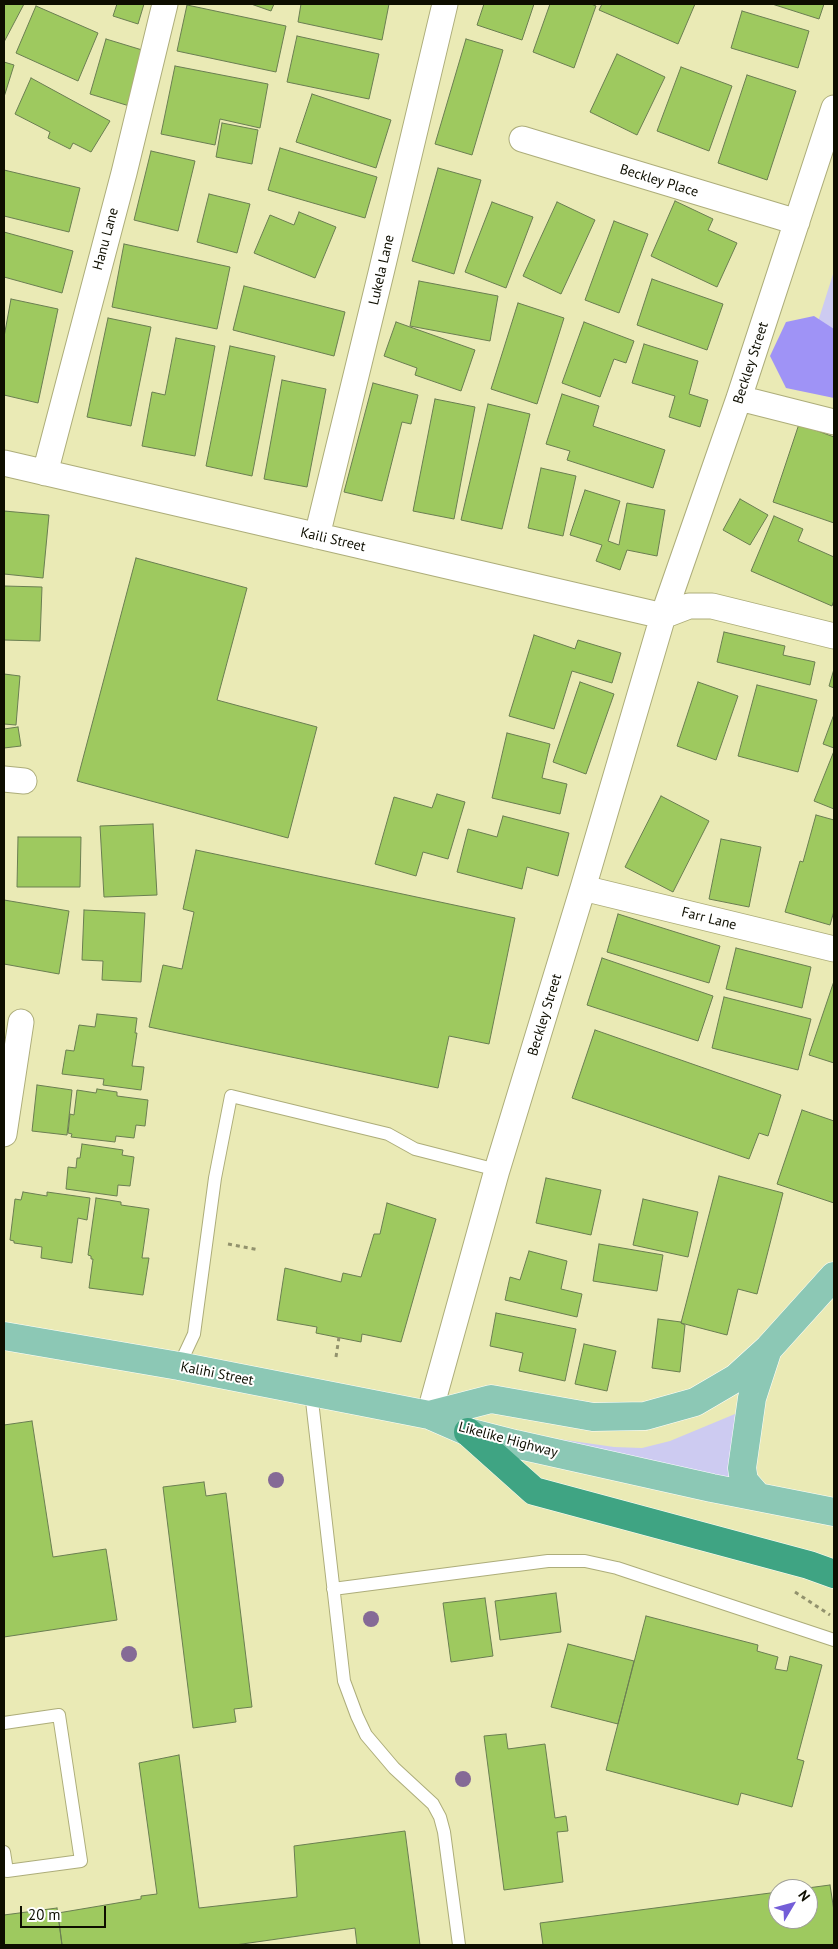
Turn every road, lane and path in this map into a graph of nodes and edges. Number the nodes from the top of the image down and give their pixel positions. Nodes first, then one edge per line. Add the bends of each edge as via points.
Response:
1 (165, 4) edge
2 (444, 4) edge
3 (834, 108) edge
4 (522, 139) dead end
5 (797, 222) junction
6 (739, 398) junction
7 (834, 422) edge
8 (4, 463) edge
9 (45, 473) junction
10 (316, 536) junction
11 (663, 616) junction
12 (834, 636) edge
13 (583, 888) junction
14 (834, 949) edge
15 (21, 1022) dead end
16 (4, 1134) edge
17 (498, 1170) junction
18 (222, 1242) dead end
19 (259, 1250) dead end
20 (834, 1276) edge
21 (4, 1336) edge
22 (339, 1338) dead end
23 (769, 1348) junction
24 (336, 1357) dead end
25 (179, 1366) junction
26 (311, 1392) junction
27 (429, 1416) junction
28 (468, 1432) junction
29 (758, 1497) junction
30 (834, 1512) edge
31 (834, 1574) edge
32 (334, 1589) junction
33 (834, 1640) edge
34 (4, 1722) edge
35 (4, 1852) edge
36 (459, 1945) edge

1 - 9 street, Hanu Lane
2 - 10 street, Lukela Lane
3 - 5 street, Beckley Street
4 - 5 street, Beckley Place
5 - 6 street, Beckley Street
6 - 7 street
6 - 11 street, Beckley Street
8 - 9 street, Kaili Street
9 - 10 street, Kaili Street
10 - 11 street, Kaili Street
11 - 12 street via 689,606 712,606
11 - 13 street, Beckley Street
13 - 14 street, Farr Lane
13 - 17 street, Beckley Street
15 - 16 street
17 - 25 lane via 415,1149 388,1134 231,1096 215,1178 194,1334
17 - 27 street, Beckley Street
18 - 19 path
20 - 23 main road, Likelike Highway
21 - 25 main road, Kalihi Street
22 - 24 path
23 - 27 main road, Likelike Highway via 736,1378 695,1402 645,1416 593,1417 491,1399
23 - 29 main road via 752,1398 742,1468 744,1480
25 - 26 main road, Kalihi Street
26 - 27 main road, Kalihi Street
26 - 32 lane
27 - 28 main road, Likelike Highway
28 - 29 main road, Likelike Highway
28 - 31 highway via 534,1491
29 - 30 main road, Likelike Highway
32 - 33 lane via 548,1561 585,1561 617,1568
32 - 36 lane via 344,1681 357,1716 380,1753 433,1804 440,1817
34 - 35 lane via 59,1714 81,1861 7,1871

